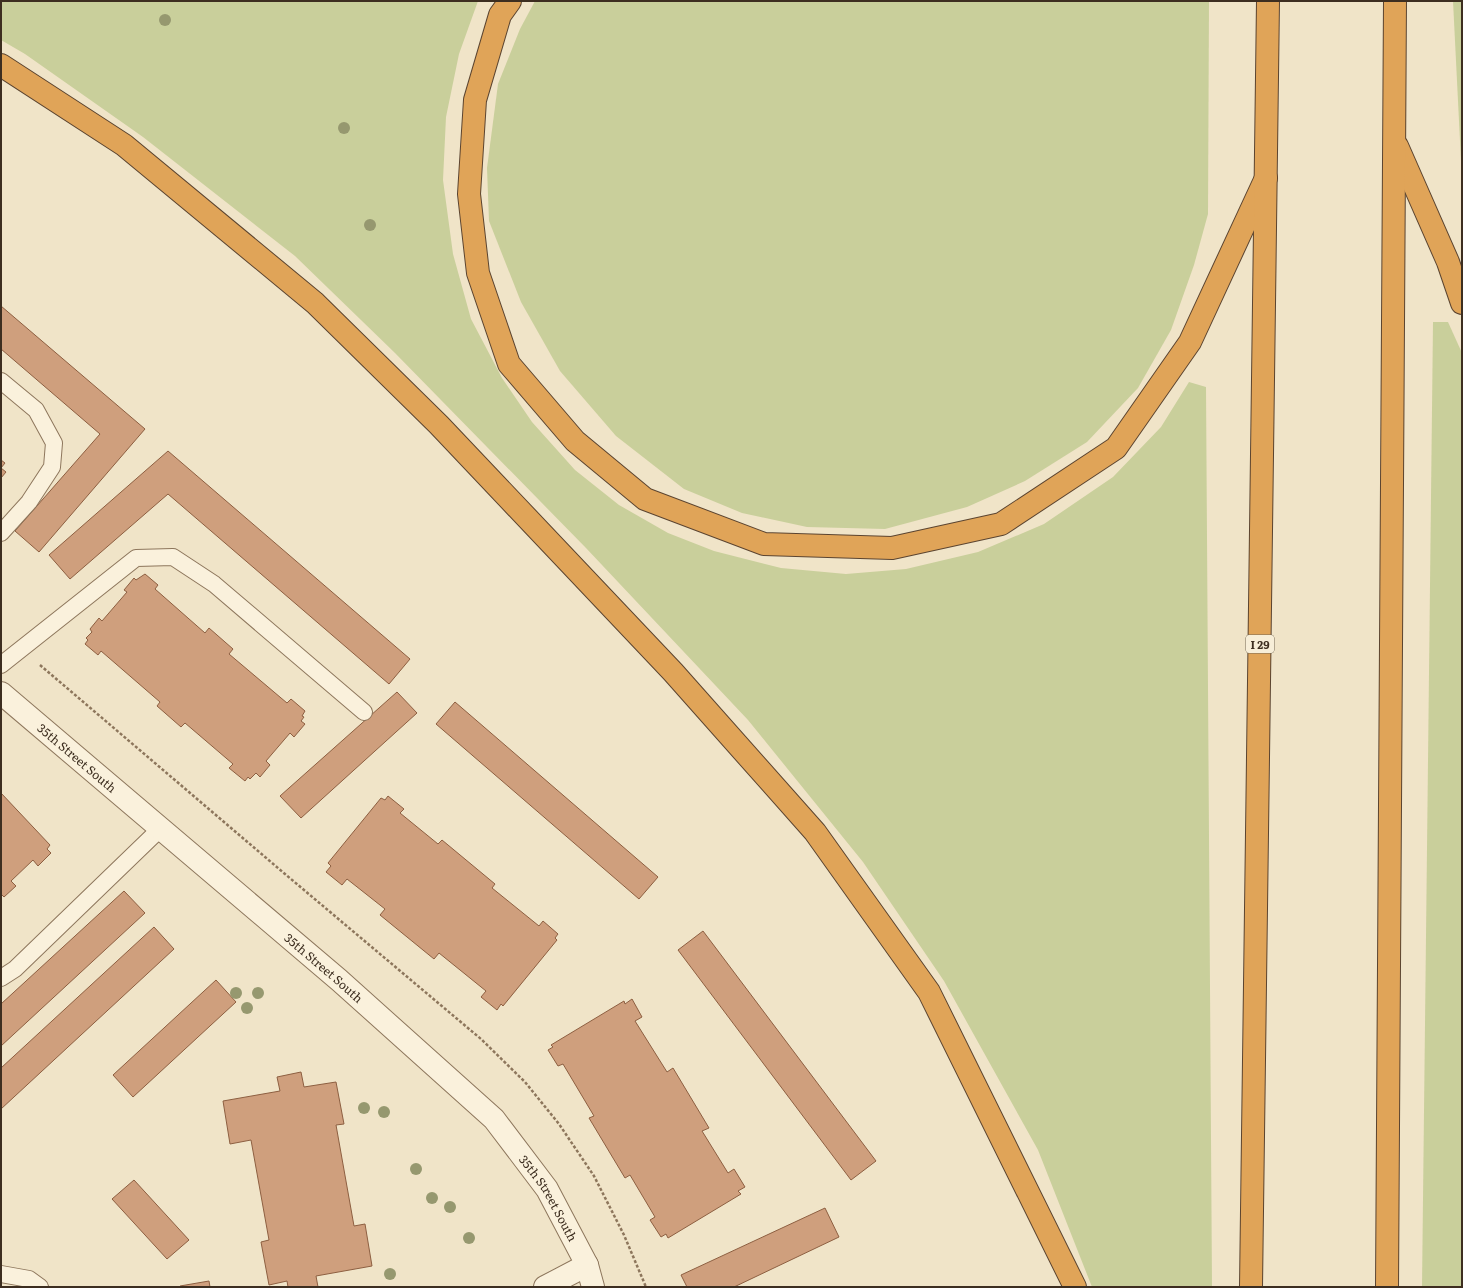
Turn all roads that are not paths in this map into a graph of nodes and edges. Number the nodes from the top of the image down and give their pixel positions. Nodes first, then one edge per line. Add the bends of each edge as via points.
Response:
1 (510, 1) edge
2 (1268, 1) edge
3 (1395, 1) edge
4 (1, 65) edge
5 (1393, 138) junction
6 (1266, 178) junction
7 (1462, 303) edge
8 (1, 381) edge
9 (1, 533) edge
10 (1, 665) edge
11 (1, 693) edge
12 (364, 712) dead end
13 (161, 828) junction
14 (1, 978) edge
15 (587, 1265) junction
16 (1, 1274) edge
17 (40, 1287) edge
18 (545, 1287) edge
19 (593, 1287) edge
20 (1075, 1287) edge
21 (1251, 1287) edge
22 (1387, 1287) edge

1 - 6 highway via 500,15 475,100 469,194 478,273 509,364 575,441 645,499 764,544 892,548 1001,524 1116,448 1190,342
2 - 6 highway, I 29
3 - 5 highway
4 - 20 highway via 124,145 315,303 456,442 673,672 815,832 928,992
5 - 7 highway via 1448,262
5 - 22 highway
6 - 21 highway, I 29
8 - 9 lane via 36,410 54,443 52,467 28,502
10 - 12 lane via 136,558 173,557 214,584
11 - 13 street, 35th Street South
13 - 14 lane via 15,969
13 - 15 street, 35th Street South via 339,980 494,1119 547,1189
15 - 18 street
15 - 19 street, 35th Street South
16 - 17 lane via 29,1279

